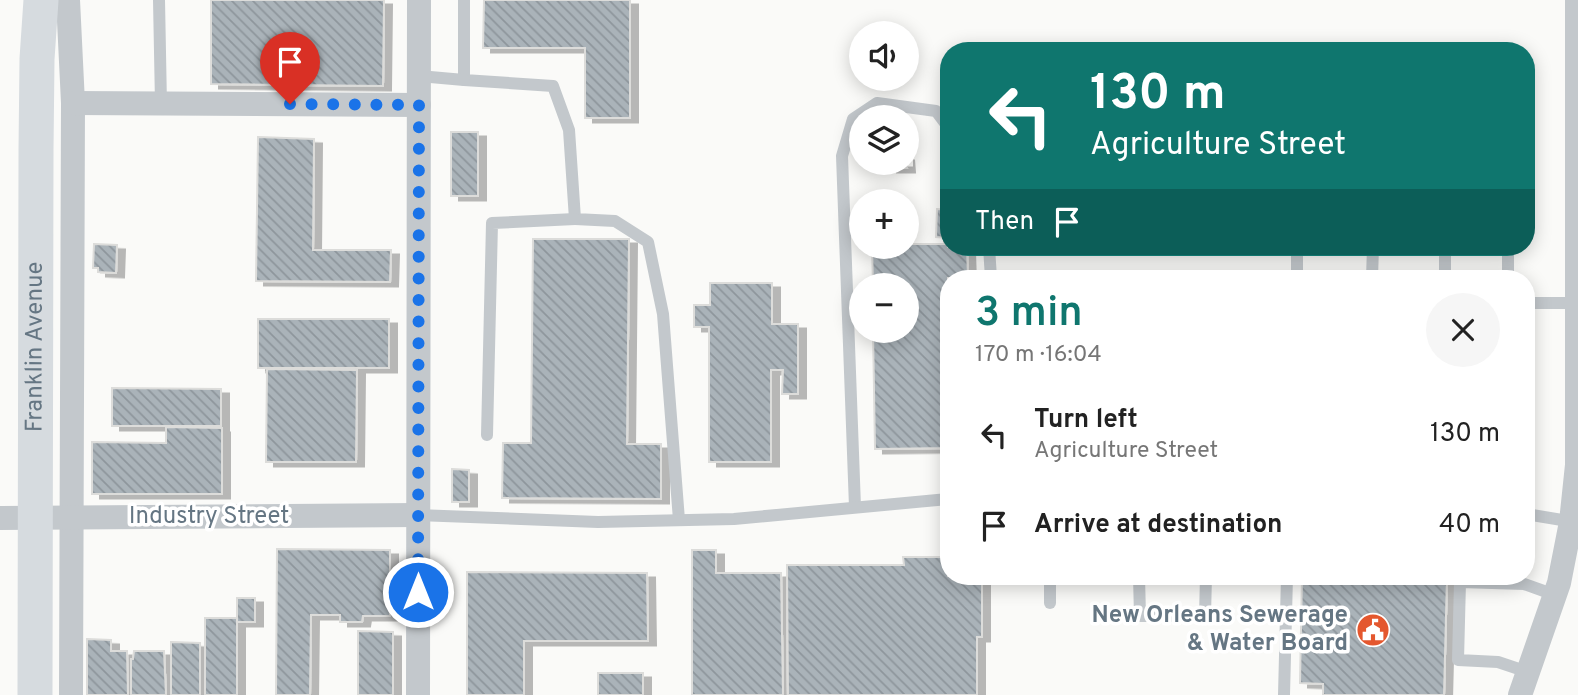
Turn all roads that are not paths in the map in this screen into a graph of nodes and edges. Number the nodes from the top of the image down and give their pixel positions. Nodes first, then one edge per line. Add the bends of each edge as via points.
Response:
1 (41, 0) edge
2 (68, 0) edge
3 (159, 0) edge
4 (419, 0) edge
5 (464, 0) edge
6 (1577, 0) edge
7 (419, 76) junction
8 (464, 80) junction
9 (73, 103) junction
10 (161, 104) junction
11 (419, 105) junction
12 (940, 116) edge
13 (575, 219) junction
14 (1535, 303) edge
15 (1577, 303) edge
16 (487, 435) dead end
17 (940, 500) edge
18 (855, 507) junction
19 (417, 515) junction
20 (1535, 515) edge
21 (0, 518) edge
22 (70, 518) junction
23 (679, 520) junction
24 (1575, 522) edge
25 (1050, 585) edge
26 (1139, 585) edge
27 (1206, 585) edge
28 (1287, 585) edge
29 (1460, 585) edge
30 (1527, 585) edge
31 (1555, 595) junction
32 (1050, 603) dead end
33 (1524, 683) edge
34 (35, 695) edge
35 (71, 695) edge
36 (418, 695) edge
37 (1284, 695) edge

1 - 34 street, Franklin Avenue via 36,150
2 - 9 street
3 - 10 lane
4 - 7 street
5 - 8 lane
6 - 15 street
7 - 8 lane
7 - 11 street
8 - 13 lane via 553,86 569,130
9 - 10 street
9 - 22 street
10 - 11 street
11 - 19 street
12 - 18 lane via 936,111 877,103 853,119 842,156
13 - 16 lane via 492,223
13 - 23 lane via 615,221 648,242 663,314
14 - 15 lane
15 - 24 street
17 - 18 lane
18 - 23 lane
19 - 22 street, Industry Street
19 - 23 lane via 598,522
19 - 36 street
20 - 24 lane
21 - 22 street, Industry Street
22 - 35 street
24 - 31 street
25 - 32 lane
26 - 27 lane via 1140,616 1205,616
28 - 37 lane
29 - 33 lane via 1458,660 1498,662
30 - 31 lane
31 - 33 street

